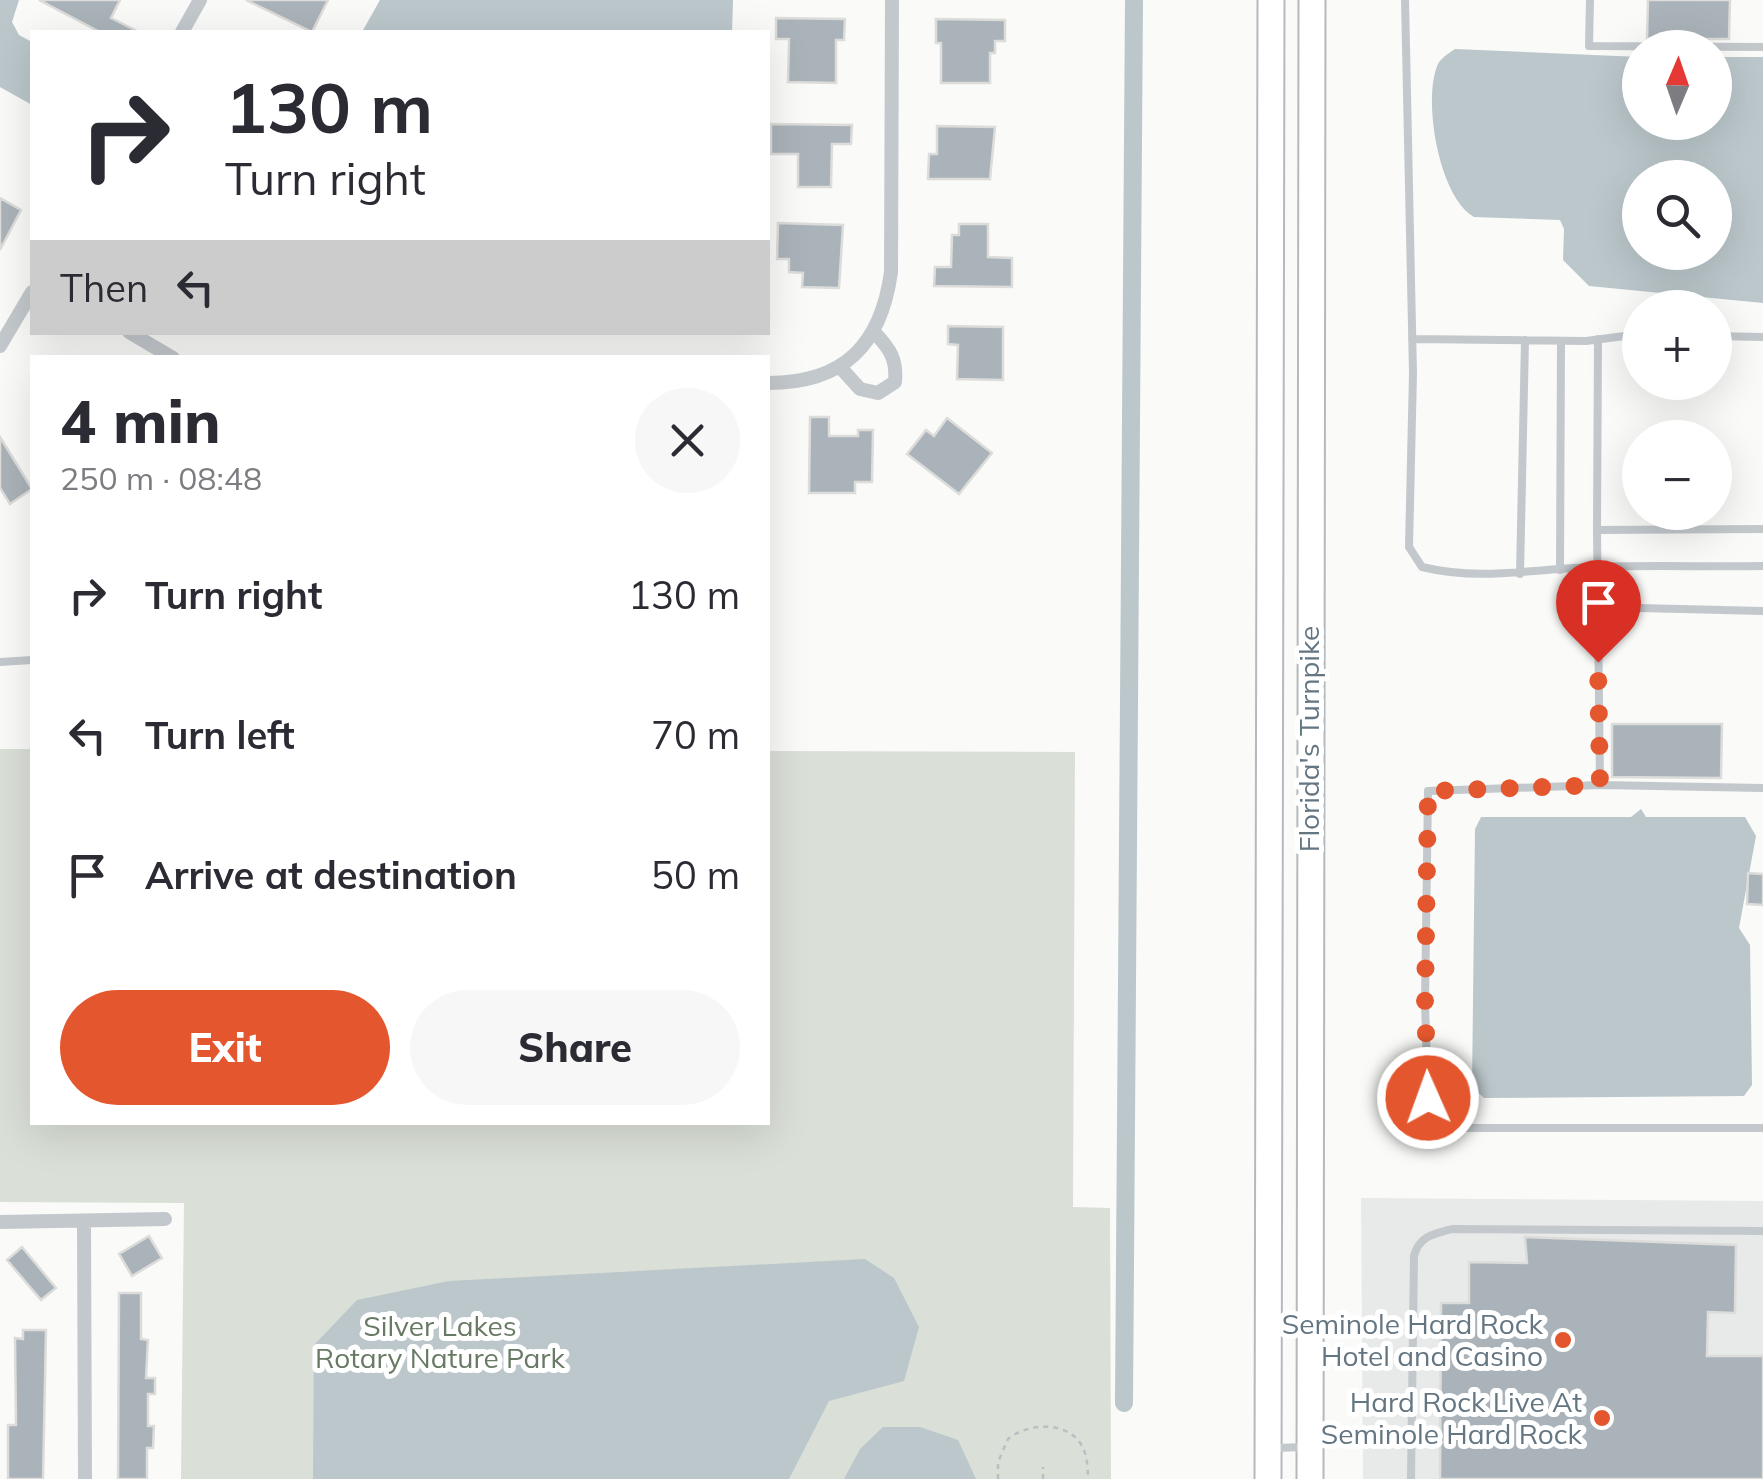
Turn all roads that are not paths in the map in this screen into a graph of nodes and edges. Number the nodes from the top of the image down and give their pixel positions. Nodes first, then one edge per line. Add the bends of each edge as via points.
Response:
1 (200, 0) edge
2 (892, 0) edge
3 (1270, 0) edge
4 (1312, 0) edge
5 (1405, 0) edge
6 (1590, 0) edge
7 (183, 30) edge
8 (1763, 47) edge
9 (30, 295) edge
10 (874, 332) junction
11 (134, 335) edge
12 (1622, 336) edge
13 (1732, 337) edge
14 (1598, 338) junction
15 (1763, 338) edge
16 (1412, 339) junction
17 (1525, 340) junction
18 (1561, 341) junction
19 (0, 346) edge
20 (168, 355) edge
21 (840, 367) junction
22 (770, 384) edge
23 (1597, 530) junction
24 (1763, 530) edge
25 (1763, 566) edge
26 (1598, 567) junction
27 (1560, 570) junction
28 (1520, 574) junction
29 (1598, 607) junction
30 (1763, 611) edge
31 (30, 660) edge
32 (0, 662) edge
33 (1600, 785) junction
34 (1763, 788) edge
35 (1763, 1128) edge
36 (165, 1219) dead end
37 (0, 1222) edge
38 (84, 1222) junction
39 (1763, 1231) edge
40 (1310, 1447) junction
41 (1268, 1449) junction
42 (85, 1479) edge
43 (1268, 1479) edge
44 (1310, 1479) edge
45 (1410, 1479) edge

1 - 7 street
2 - 10 street via 890,272
3 - 41 highway, Florida's Turnpike
4 - 40 highway, Florida's Turnpike
5 - 16 lane
6 - 8 lane via 1589,46
9 - 19 street
10 - 21 street
10 - 21 street via 890,348 895,382 878,393 860,388
11 - 20 street
12 - 14 lane
13 - 15 lane
14 - 18 lane
14 - 23 lane
16 - 17 lane
16 - 28 lane via 1408,547 1422,567 1441,572
17 - 18 lane
17 - 28 lane
18 - 27 lane
21 - 22 street via 816,378
23 - 24 lane
23 - 26 lane
25 - 26 lane
26 - 27 lane
26 - 29 lane
27 - 28 lane
29 - 30 lane
29 - 33 lane
31 - 32 lane
33 - 34 lane
33 - 35 lane via 1428,791 1425,1022 1428,1098 1438,1128
36 - 38 street
37 - 38 street
38 - 42 street
39 - 45 lane via 1430,1234 1414,1256
40 - 41 lane
40 - 44 highway, Florida's Turnpike
41 - 43 highway, Florida's Turnpike

